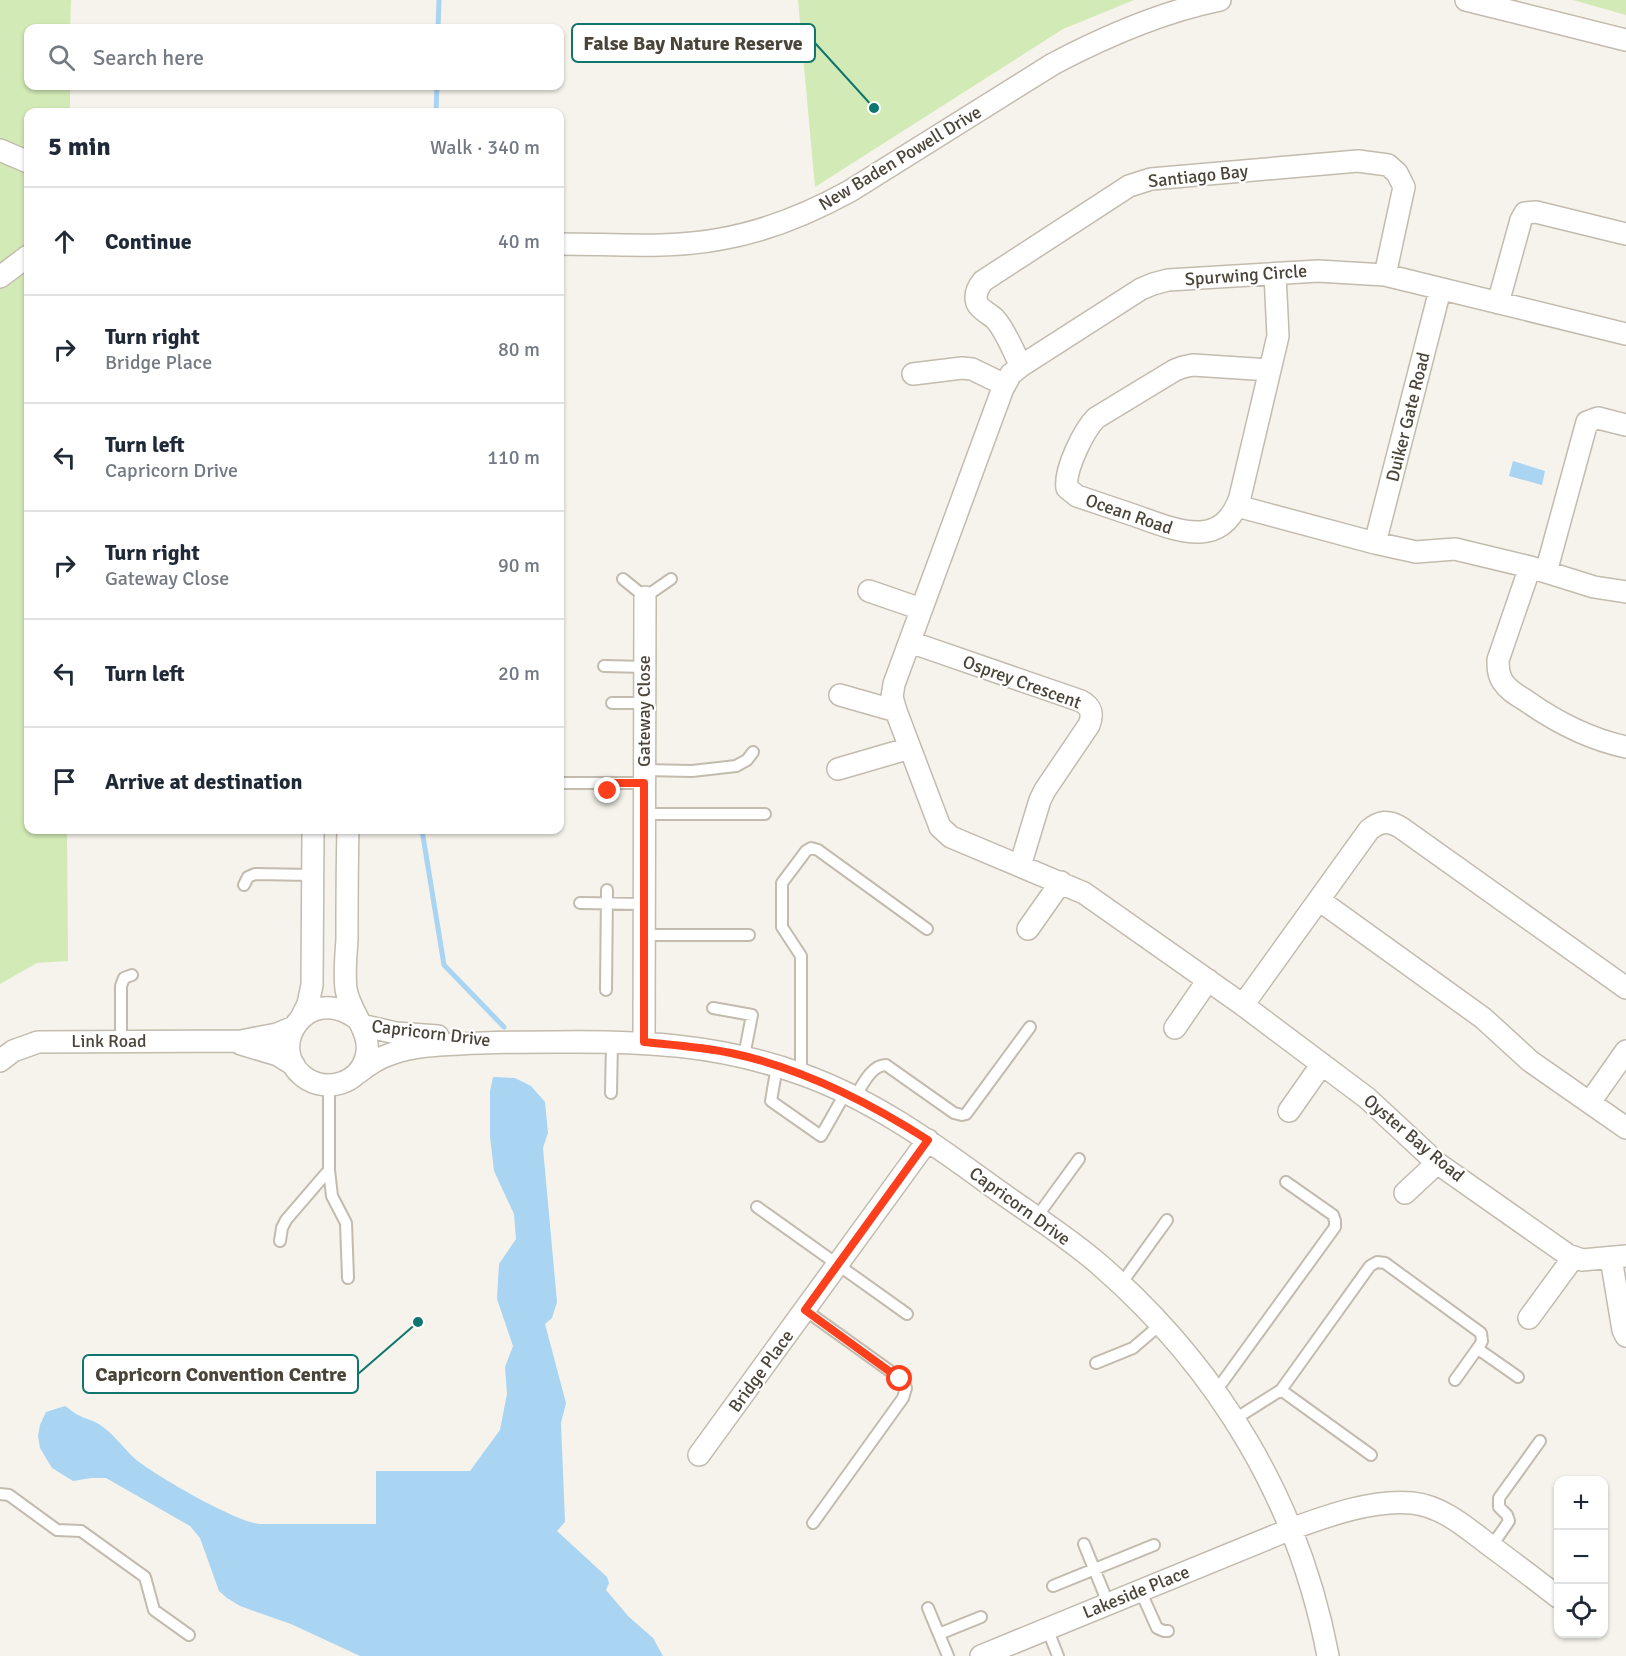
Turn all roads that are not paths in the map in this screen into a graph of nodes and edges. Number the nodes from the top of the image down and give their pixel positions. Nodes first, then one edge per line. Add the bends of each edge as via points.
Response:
1 (1220, 0) edge
2 (1466, 0) edge
3 (1626, 40) edge
4 (0, 150) edge
5 (24, 160) edge
6 (1626, 234) edge
7 (564, 244) edge
8 (24, 259) edge
9 (1275, 274) junction
10 (1384, 275) junction
11 (0, 278) edge
12 (1440, 290) junction
13 (1498, 303) junction
14 (1626, 334) edge
15 (1021, 366) junction
16 (1270, 370) junction
17 (913, 374) dead end
18 (1005, 385) junction
19 (1626, 425) edge
20 (1237, 506) junction
21 (1375, 543) junction
22 (1538, 570) junction
23 (623, 579) dead end
24 (671, 579) dead end
25 (869, 591) dead end
26 (1626, 592) edge
27 (645, 597) junction
28 (921, 609) junction
29 (909, 642) junction
30 (604, 666) dead end
31 (645, 666) junction
32 (840, 695) dead end
33 (612, 703) dead end
34 (644, 703) junction
35 (896, 711) junction
36 (1626, 747) edge
37 (910, 748) junction
38 (753, 752) dead end
39 (838, 769) dead end
40 (644, 777) junction
41 (564, 782) edge
42 (644, 814) junction
43 (765, 814) dead end
44 (313, 834) edge
45 (348, 834) edge
46 (1020, 866) junction
47 (313, 874) junction
48 (1061, 882) junction
49 (244, 885) dead end
50 (607, 890) dead end
51 (1319, 900) junction
52 (580, 903) dead end
53 (607, 904) junction
54 (644, 904) junction
55 (927, 929) dead end
56 (1028, 929) dead end
57 (644, 935) junction
58 (749, 935) dead end
59 (132, 975) dead end
60 (1208, 980) junction
61 (1626, 988) edge
62 (606, 990) dead end
63 (1243, 1005) junction
64 (713, 1008) dead end
65 (359, 1021) junction
66 (297, 1022) junction
67 (1030, 1027) dead end
68 (1175, 1028) dead end
69 (121, 1041) junction
70 (223, 1041) junction
71 (612, 1041) junction
72 (502, 1042) junction
73 (644, 1042) junction
74 (1626, 1051) edge
75 (744, 1056) junction
76 (0, 1061) edge
77 (1322, 1064) junction
78 (294, 1065) junction
79 (777, 1066) junction
80 (357, 1072) junction
81 (801, 1073) junction
82 (329, 1086) junction
83 (611, 1094) dead end
84 (850, 1095) junction
85 (1590, 1102) junction
86 (1289, 1111) dead end
87 (1626, 1128) edge
88 (928, 1140) junction
89 (1079, 1159) dead end
90 (1437, 1163) junction
91 (329, 1170) junction
92 (1286, 1182) dead end
93 (1405, 1193) dead end
94 (758, 1207) dead end
95 (1036, 1218) junction
96 (1167, 1220) dead end
97 (280, 1241) dead end
98 (1618, 1257) edge
99 (1573, 1258) junction
100 (838, 1265) junction
101 (348, 1278) dead end
102 (1121, 1284) junction
103 (805, 1310) junction
104 (907, 1314) dead end
105 (1529, 1318) dead end
106 (1161, 1324) junction
107 (1626, 1336) edge
108 (1478, 1349) junction
109 (1096, 1363) dead end
110 (1518, 1377) dead end
111 (1455, 1380) dead end
112 (1216, 1390) junction
113 (1281, 1390) junction
114 (1235, 1419) junction
115 (1540, 1441) dead end
116 (699, 1455) dead end
117 (1371, 1455) dead end
118 (0, 1494) edge
119 (813, 1523) dead end
120 (1291, 1529) junction
121 (1084, 1544) dead end
122 (1154, 1545) dead end
123 (1491, 1547) junction
124 (1095, 1569) junction
125 (1053, 1586) dead end
126 (1140, 1590) junction
127 (1554, 1594) edge
128 (1108, 1603) junction
129 (928, 1608) dead end
130 (981, 1617) dead end
131 (1047, 1628) junction
132 (1168, 1631) dead end
133 (939, 1634) junction
134 (189, 1635) dead end
135 (948, 1656) edge
136 (981, 1656) edge
137 (1058, 1656) edge
138 (1328, 1656) edge

1 - 7 street, New Baden Powell Drive via 1128,27 1084,47 850,191 778,224 720,239 675,244
2 - 3 street
4 - 5 street
6 - 13 street via 1536,212 1525,213
8 - 11 street
9 - 10 street, Spurwing Circle via 1318,271
9 - 15 street, Spurwing Circle via 1152,284
9 - 16 street via 1279,327
10 - 12 street, Spurwing Circle
10 - 15 street, Santiago Bay via 1404,187 1398,172 1388,165 1358,160 1151,179 1129,186 979,286 976,302 995,320
12 - 13 street, Spurwing Circle
12 - 21 street, Duiker Gate Road
13 - 14 street, Spurwing Circle
15 - 18 street, Spurwing Circle
16 - 20 street
16 - 20 street, Ocean Road via 1193,365 1175,369 1089,424 1067,478 1067,488 1077,496 1180,532 1214,529
17 - 18 street via 972,369
18 - 28 street, Spurwing Circle
19 - 22 street via 1598,418 1587,422
20 - 21 street
21 - 22 street via 1416,552 1455,549
22 - 26 street
22 - 36 street via 1498,660 1502,682 1567,726
23 - 27 lane
24 - 27 lane
25 - 28 street
27 - 31 street, Gateway Close
28 - 29 street, Spurwing Circle
29 - 35 street, Spurwing Circle via 894,684
29 - 46 street, Osprey Crescent via 1081,701 1090,708 1089,726 1040,800
30 - 31 lane
31 - 34 street, Gateway Close
32 - 35 street
33 - 34 lane
34 - 40 street, Gateway Close
35 - 37 street, Spurwing Circle
37 - 39 street
37 - 46 street, Spurwing Circle via 940,827 961,843
38 - 40 lane via 736,766
40 - 41 lane via 608,787 589,777
40 - 42 street, Gateway Close
42 - 43 lane
42 - 54 street, Gateway Close
44 - 47 street
45 - 65 street via 346,987
46 - 48 street
47 - 49 lane via 255,874
47 - 66 street via 311,993
48 - 56 street
48 - 60 street, Oyster Bay Road via 1084,893
50 - 53 lane
51 - 61 street via 1369,830 1377,824 1393,823
51 - 63 street
51 - 85 street via 1483,1018 1530,1060
52 - 53 lane
53 - 54 lane
53 - 62 lane
54 - 57 street, Gateway Close
55 - 81 lane via 818,850 807,851 782,884 782,927 801,956
57 - 58 lane
57 - 73 street, Gateway Close
59 - 69 lane via 124,978 121,986
60 - 63 street, Oyster Bay Road
60 - 68 street
63 - 77 street, Oyster Bay Road
64 - 75 lane via 752,1015
65 - 66 street via 348,1012 328,1007 318,1008
65 - 72 street, Capricorn Drive via 396,1033
65 - 80 street via 368,1049
66 - 70 street, Link Road via 277,1034
66 - 78 street via 289,1046
67 - 84 lane via 966,1114 954,1113 886,1065 874,1069
69 - 70 street, Link Road
69 - 76 street, Link Road via 38,1042 13,1051
70 - 78 street, Link Road via 278,1055
71 - 72 street, Capricorn Drive
71 - 73 street, Capricorn Drive
71 - 83 lane
72 - 80 street, Capricorn Drive via 420,1046 379,1059
73 - 75 street, Capricorn Drive
74 - 85 street
75 - 79 street, Capricorn Drive
77 - 86 street
77 - 90 street, Oyster Bay Road via 1367,1098
78 - 82 street via 305,1078
79 - 81 street, Capricorn Drive
79 - 84 lane via 771,1101 821,1136
80 - 82 street via 349,1080
81 - 84 street, Capricorn Drive
82 - 91 lane
84 - 88 street, Capricorn Drive
85 - 87 street
88 - 95 street, Capricorn Drive
88 - 100 street, Bridge Place
89 - 95 lane
90 - 93 street
90 - 99 street, Oyster Bay Road
91 - 97 lane via 286,1220
91 - 101 lane via 332,1196 346,1223
92 - 112 lane via 1333,1215 1335,1227
94 - 100 lane
95 - 102 street, Capricorn Drive
96 - 102 lane
98 - 99 street
98 - 107 street
99 - 105 street
100 - 103 street, Bridge Place
100 - 104 lane
102 - 106 street, Capricorn Drive
103 - 116 street, Bridge Place
103 - 119 lane via 900,1379 906,1388 903,1398
106 - 109 lane via 1133,1348
106 - 112 street, Capricorn Drive
108 - 110 lane
108 - 111 lane
108 - 113 lane via 1482,1341 1478,1330 1385,1263 1377,1262 1370,1266
112 - 114 street, Capricorn Drive
113 - 114 lane
113 - 117 lane
114 - 120 street, Capricorn Drive
115 - 123 lane via 1499,1498 1499,1507 1509,1521
118 - 134 lane via 9,1495 57,1530 81,1531 145,1577 154,1610
120 - 123 street, Lakeside Place via 1342,1512 1413,1503 1452,1518
120 - 126 street, Lakeside Place
120 - 138 street, Capricorn Drive via 1315,1599
121 - 124 lane
122 - 124 lane
123 - 127 street, Lakeside Place
124 - 125 lane
124 - 128 lane
126 - 128 street, Lakeside Place
126 - 132 lane via 1156,1628
128 - 131 street, Lakeside Place
129 - 133 lane
130 - 133 lane
131 - 136 street, Lakeside Place
131 - 137 lane
133 - 135 lane

